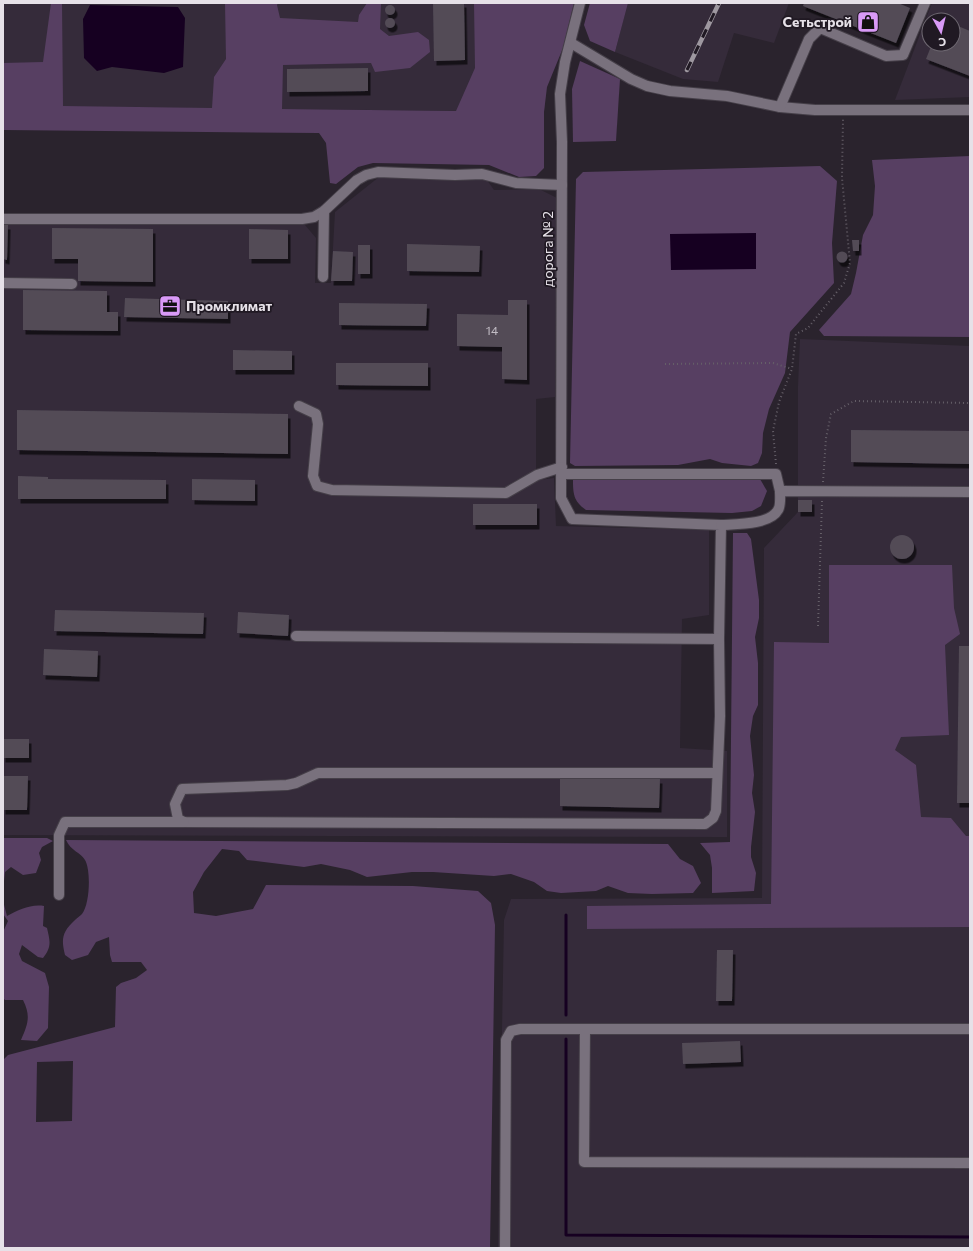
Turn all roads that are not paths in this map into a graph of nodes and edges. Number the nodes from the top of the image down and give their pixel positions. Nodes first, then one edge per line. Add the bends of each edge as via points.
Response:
1 (580, 3) edge
2 (925, 3) edge
3 (571, 43) junction
4 (780, 107) junction
5 (970, 110) edge
6 (562, 185) junction
7 (324, 211) junction
8 (3, 219) edge
9 (323, 277) dead end
10 (3, 283) edge
11 (72, 284) dead end
12 (299, 406) dead end
13 (562, 470) junction
14 (780, 491) junction
15 (970, 492) edge
16 (722, 525) junction
17 (296, 636) dead end
18 (719, 639) junction
19 (718, 773) junction
20 (184, 822) junction
21 (59, 895) dead end
22 (585, 1029) junction
23 (970, 1029) edge
24 (970, 1163) edge
25 (505, 1248) edge

1 - 3 street, дорога № 2
2 - 4 street via 903,55 886,56 820,28 809,39
3 - 4 street via 647,86 670,91 727,96
3 - 6 street, дорога № 2 via 560,94
4 - 5 street via 815,110
6 - 7 street via 516,183 482,174 378,172 366,174 357,180
6 - 13 street, дорога № 2
7 - 8 street via 314,217 302,219
7 - 9 street
10 - 11 street
12 - 13 street via 316,414 318,424 313,476 317,486 332,490 506,493 537,476
13 - 14 street via 776,474
13 - 16 street, дорога № 2 via 561,498 572,520
14 - 15 street
14 - 16 street via 778,510 771,517 759,522
16 - 18 street
17 - 18 street
18 - 19 street
19 - 20 street via 716,811 713,818 705,824
19 - 20 street via 318,773 287,785 182,789 175,804 178,819
20 - 21 street via 65,822 59,835
22 - 23 street
22 - 24 street via 584,1162
22 - 25 street via 520,1029 510,1031 506,1040

